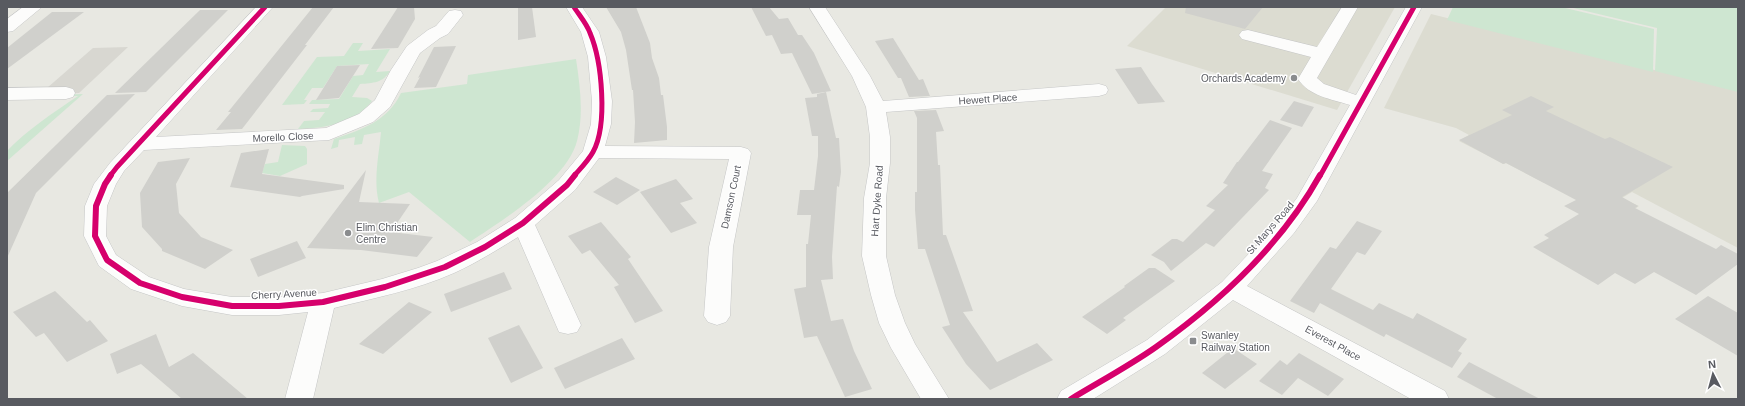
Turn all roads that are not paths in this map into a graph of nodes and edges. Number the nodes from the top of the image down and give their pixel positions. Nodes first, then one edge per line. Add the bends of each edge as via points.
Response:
1 (34, 7) edge
2 (265, 7) edge
3 (574, 7) edge
4 (817, 7) edge
5 (1350, 7) edge
6 (1414, 7) edge
7 (455, 15) dead end
8 (7, 27) edge
9 (1248, 35) dead end
10 (1322, 54) junction
11 (1099, 90) dead end
12 (66, 92) dead end
13 (9, 103) edge
14 (1361, 103) junction
15 (876, 107) junction
16 (138, 144) junction
17 (593, 152) junction
18 (523, 223) junction
19 (1231, 288) junction
20 (323, 302) junction
21 (716, 316) dead end
22 (568, 325) dead end
23 (299, 399) edge
24 (935, 399) edge
25 (1071, 399) edge
26 (1435, 399) edge

1 - 8 street
2 - 16 street, Cherry Avenue
3 - 17 street, Cherry Avenue via 590,32 597,57 602,101 599,135
4 - 15 street, Hart Dyke Road via 862,76
5 - 10 street
6 - 14 street, St Marys Road
7 - 16 street, Morello Close via 442,30 413,50 383,104 366,118 329,134
9 - 10 street
10 - 14 street via 1307,79 1317,88
11 - 15 street, Hewett Place
12 - 13 street
14 - 19 street, St Marys Road via 1306,201 1286,228
15 - 24 street, Hart Dyke Road via 880,163 875,198 874,256 882,295 892,323
16 - 20 street, Cherry Avenue via 105,184 96,206 95,236 107,260 140,283 182,297 232,306 279,306
17 - 18 street, Cherry Avenue via 567,185
17 - 21 street, Damson Court via 741,153 721,247
18 - 20 street, Cherry Avenue via 485,247 445,267 386,287
18 - 22 street
19 - 25 street, St Marys Road via 1156,347
19 - 26 street, Everest Place
20 - 23 street, Cherry Avenue

